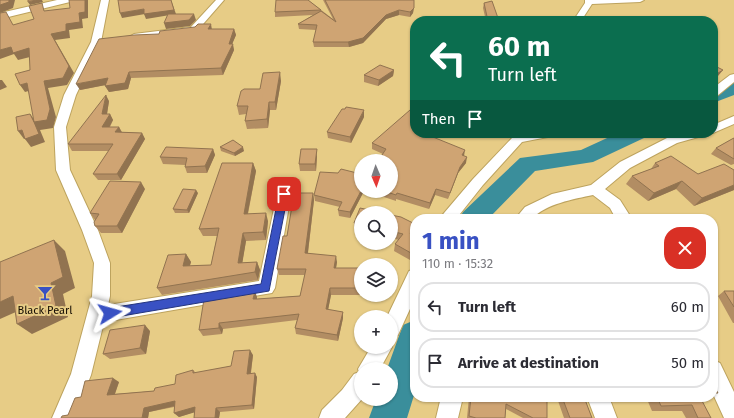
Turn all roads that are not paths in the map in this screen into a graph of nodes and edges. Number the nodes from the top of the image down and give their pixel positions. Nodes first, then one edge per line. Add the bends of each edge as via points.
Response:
1 (67, 0) edge
2 (105, 0) edge
3 (220, 0) edge
4 (640, 0) edge
5 (589, 1) edge
6 (0, 16) edge
7 (581, 16) edge
8 (126, 38) edge
9 (734, 78) edge
10 (718, 90) edge
11 (734, 120) edge
12 (718, 127) edge
13 (517, 138) edge
14 (680, 138) edge
15 (595, 189) junction
16 (284, 194) dead end
17 (451, 214) edge
18 (528, 214) edge
19 (621, 214) edge
20 (410, 288) edge
21 (96, 315) junction
22 (398, 315) edge
23 (718, 381) edge
24 (354, 392) edge
25 (451, 402) edge
26 (600, 402) edge
27 (734, 416) edge
28 (63, 418) edge
29 (330, 418) edge
30 (447, 418) edge
31 (606, 418) edge

1 - 6 street
2 - 21 street via 99,41 70,95 60,127 63,170 102,263 101,296
3 - 8 street via 194,29
4 - 5 street
5 - 7 street
9 - 10 street
11 - 12 street
13 - 17 street
14 - 15 street via 625,165
15 - 18 street via 558,198
15 - 19 street via 615,204
16 - 21 street via 266,288
20 - 22 street
21 - 28 street via 81,375
23 - 27 street
24 - 29 street
25 - 30 street
26 - 31 street

